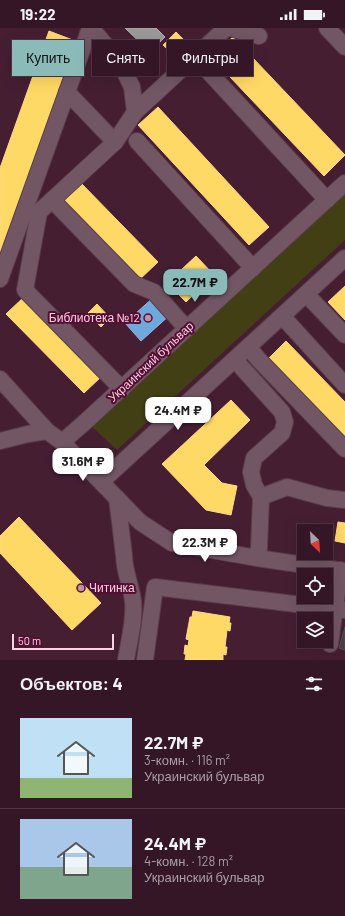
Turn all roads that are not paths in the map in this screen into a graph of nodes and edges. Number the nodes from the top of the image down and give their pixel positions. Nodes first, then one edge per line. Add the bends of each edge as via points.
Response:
1 (90, 28) edge
2 (226, 28) edge
3 (231, 28) edge
4 (328, 28) edge
5 (259, 36) dead end
6 (345, 47) edge
7 (213, 76) edge
8 (67, 92) junction
9 (135, 112) junction
10 (137, 141) dead end
11 (115, 142) junction
12 (345, 183) edge
13 (52, 200) junction
14 (327, 200) junction
15 (345, 258) edge
16 (253, 268) junction
17 (0, 279) edge
18 (306, 294) junction
19 (282, 316) junction
20 (187, 329) junction
21 (345, 335) edge
22 (248, 347) junction
23 (235, 360) junction
24 (0, 379) edge
25 (345, 385) edge
26 (122, 389) junction
27 (47, 431) junction
28 (0, 441) edge
29 (62, 442) junction
30 (345, 449) edge
31 (102, 481) junction
32 (261, 497) junction
33 (117, 498) junction
34 (345, 500) edge
35 (257, 558) junction
36 (342, 571) edge
37 (340, 609) edge
38 (333, 634) edge
39 (126, 660) edge
40 (145, 660) edge

1 - 8 street
1 - 9 street via 120,62 132,87
2 - 9 street
3 - 5 street
4 - 6 street
7 - 14 street
8 - 11 street
8 - 17 street
9 - 11 street
10 - 16 street
11 - 13 street
12 - 14 street, Украинский бульвар
13 - 20 street via 134,284 154,292
13 - 26 street via 39,212 25,290
14 - 16 street, Украинский бульвар
15 - 18 street
16 - 20 street, Украинский бульвар
18 - 19 street
18 - 21 street
19 - 22 street
19 - 25 street
20 - 26 street, Украинский бульвар
22 - 23 street
22 - 30 street
23 - 31 street
23 - 32 street via 282,412 285,422 282,433 254,458 251,472 254,485
24 - 27 street
26 - 29 street, Украинский бульвар
27 - 28 street
27 - 29 street
29 - 31 street
31 - 33 street
32 - 34 street via 287,487
32 - 35 street
33 - 35 street via 140,522 172,543
33 - 39 street via 124,563 133,601
35 - 36 street
36 - 37 street
37 - 38 street
37 - 40 street via 154,586

